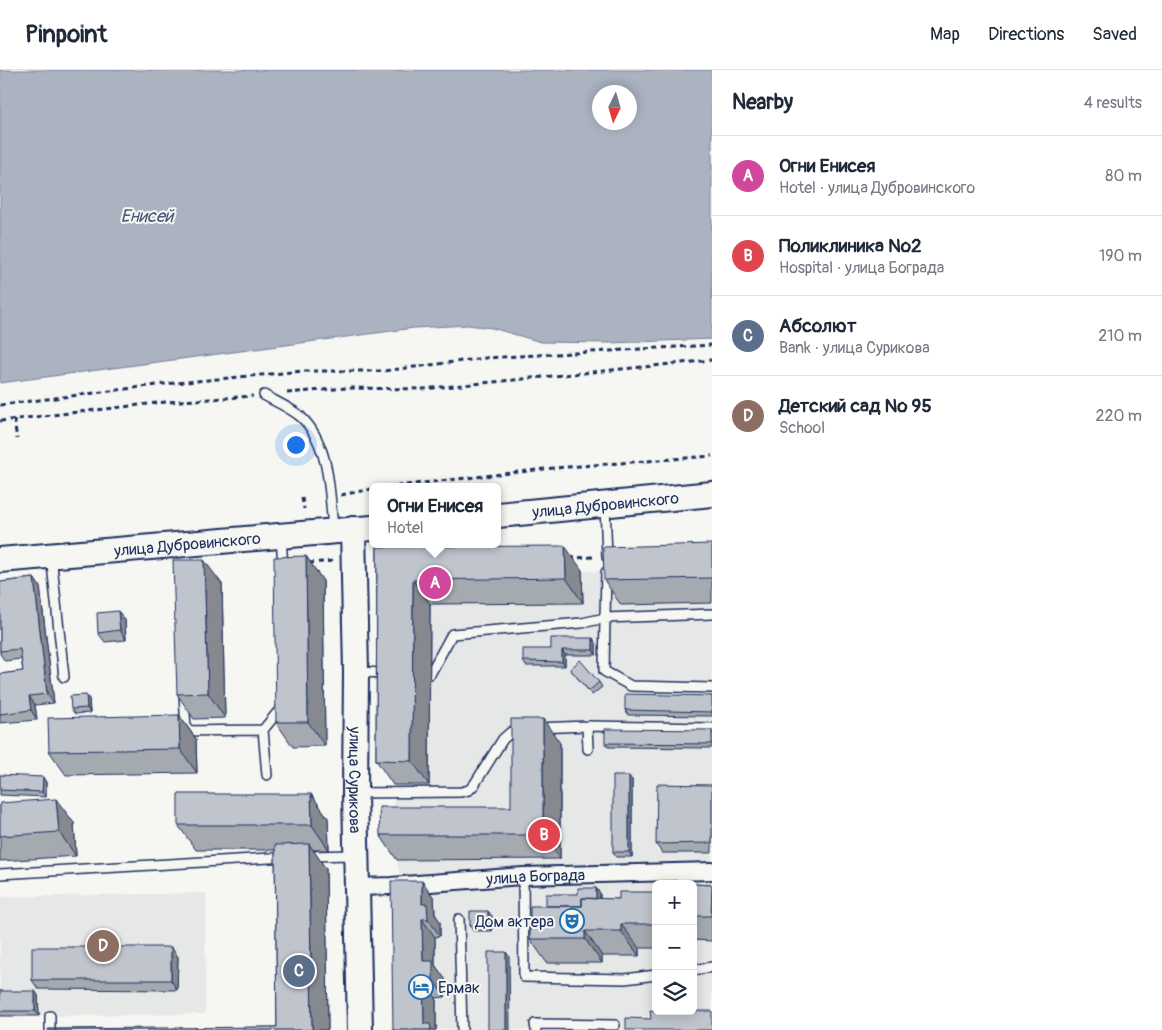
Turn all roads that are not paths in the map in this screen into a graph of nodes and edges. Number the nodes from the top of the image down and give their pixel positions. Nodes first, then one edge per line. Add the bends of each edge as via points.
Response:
1 (264, 395) road end
2 (712, 494) edge
3 (605, 503) junction
4 (501, 515) edge
5 (353, 529) edge
6 (281, 536) junction
7 (51, 555) junction
8 (0, 560) edge
9 (283, 570) edge
10 (712, 614) edge
11 (605, 618) junction
12 (356, 672) junction
13 (394, 674) edge
14 (430, 674) dead end
15 (64, 677) dead end
16 (184, 682) edge
17 (712, 688) edge
18 (281, 701) edge
19 (587, 726) junction
20 (712, 728) edge
21 (264, 730) junction
22 (166, 731) edge
23 (186, 732) junction
24 (588, 749) dead end
25 (267, 775) dead end
26 (355, 793) junction
27 (357, 855) junction
28 (712, 871) edge
29 (0, 874) edge
30 (523, 876) junction
31 (358, 886) junction
32 (459, 919) dead end
33 (712, 968) edge
34 (697, 970) edge
35 (652, 976) edge
36 (50, 1016) dead end
37 (615, 1025) dead end
38 (50, 1030) edge
39 (360, 1030) edge
40 (462, 1030) edge
41 (536, 1030) edge

1 - 5 lane via 300,417 314,433 329,479 330,498
2 - 3 main road, улица Дубровинского
3 - 4 main road, улица Дубровинского
3 - 11 lane
5 - 6 main road, улица Дубровинского
5 - 12 main road, улица Сурикова
6 - 7 main road, улица Дубровинского via 178,549
6 - 9 lane
7 - 8 main road, улица Дубровинского
7 - 15 lane
10 - 11 lane
11 - 14 lane via 582,623 452,634
11 - 17 lane via 604,671 631,686
12 - 13 lane
12 - 26 main road, улица Сурикова
16 - 23 lane
18 - 21 lane via 281,710
19 - 20 lane
19 - 24 lane
19 - 26 lane via 523,728 511,732 469,790
21 - 23 lane
21 - 25 lane
22 - 23 lane
26 - 27 main road, улица Сурикова
27 - 29 lane via 278,862
27 - 31 main road, улица Сурикова
28 - 30 street, улица Бограда
30 - 31 street, улица Бограда
30 - 35 lane via 524,977 625,979
31 - 39 main road, улица Сурикова
32 - 40 lane
33 - 34 lane
36 - 38 lane
37 - 41 lane via 536,1024

